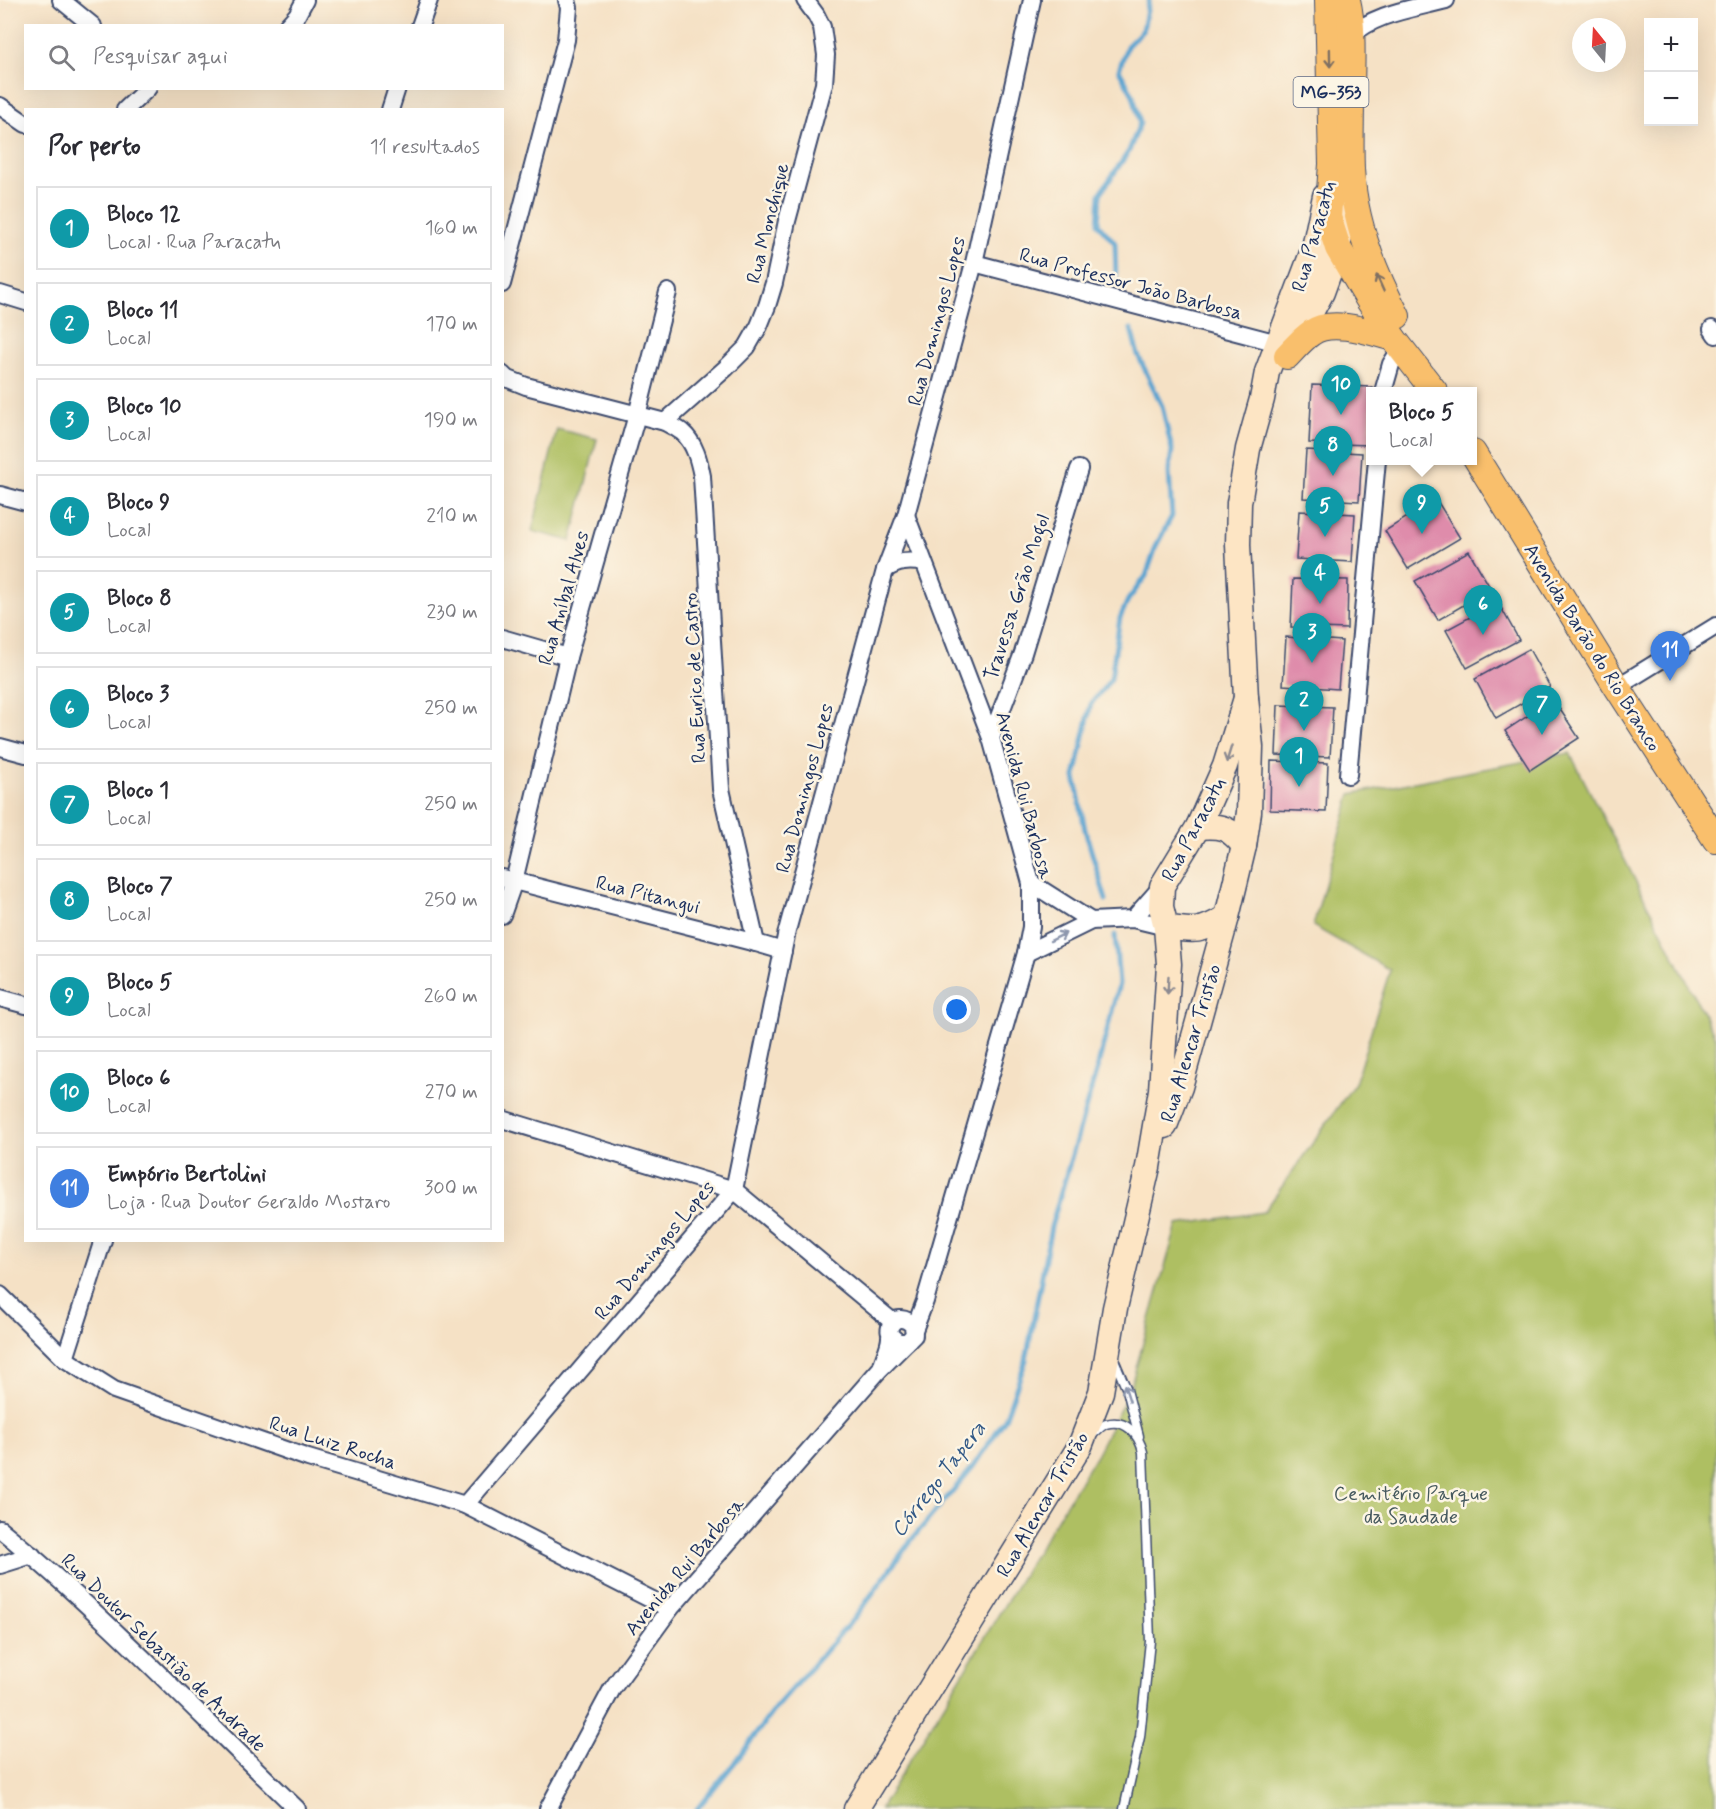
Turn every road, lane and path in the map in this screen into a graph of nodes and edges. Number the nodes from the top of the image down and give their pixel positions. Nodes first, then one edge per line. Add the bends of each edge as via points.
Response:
1 (61, 0) edge
2 (305, 0) edge
3 (429, 0) edge
4 (567, 0) edge
5 (805, 0) edge
6 (1032, 0) edge
7 (1328, 0) edge
8 (1347, 0) edge
9 (1446, 0) edge
10 (91, 24) edge
11 (288, 24) edge
12 (421, 24) edge
13 (1350, 37) junction
14 (146, 90) edge
15 (396, 90) edge
16 (0, 106) edge
17 (127, 108) edge
18 (391, 108) edge
19 (24, 123) edge
20 (1351, 170) junction
21 (1329, 184) junction
22 (1338, 248) junction
23 (974, 263) junction
24 (504, 276) edge
25 (668, 292) dead end
26 (0, 294) edge
27 (24, 301) edge
28 (1397, 343) junction
29 (1282, 350) junction
30 (504, 376) edge
31 (1384, 387) edge
32 (1432, 387) edge
33 (1433, 387) edge
34 (637, 415) junction
35 (665, 422) junction
36 (1477, 460) edge
37 (1377, 465) edge
38 (1079, 469) dead end
39 (0, 495) edge
40 (24, 501) edge
41 (906, 515) junction
42 (924, 563) junction
43 (885, 570) junction
44 (1716, 626) edge
45 (504, 639) edge
46 (568, 657) junction
47 (1617, 687) junction
48 (1246, 698) junction
49 (991, 738) junction
50 (0, 747) edge
51 (24, 753) edge
52 (1348, 775) dead end
53 (1198, 827) junction
54 (1716, 840) edge
55 (1244, 846) junction
56 (508, 880) edge
57 (1030, 883) junction
58 (1162, 886) junction
59 (504, 903) edge
60 (1227, 917) junction
61 (1133, 919) junction
62 (1091, 921) junction
63 (1166, 927) junction
64 (756, 943) junction
65 (783, 951) junction
66 (1026, 953) junction
67 (0, 998) edge
68 (24, 1004) edge
69 (504, 1120) edge
70 (1148, 1167) junction
71 (734, 1190) junction
72 (102, 1242) edge
73 (0, 1295) edge
74 (925, 1301) junction
75 (895, 1325) junction
76 (911, 1336) junction
77 (1109, 1345) junction
78 (65, 1359) junction
79 (880, 1369) junction
80 (1141, 1442) junction
81 (1080, 1446) junction
82 (465, 1505) junction
83 (0, 1529) edge
84 (32, 1555) junction
85 (0, 1565) edge
86 (670, 1609) junction
87 (297, 1809) edge
88 (548, 1809) edge
89 (856, 1809) edge
90 (1125, 1809) edge

1 - 10 street
2 - 11 street
3 - 12 street
4 - 24 street via 566,40
5 - 35 street, Rua Monchique via 822,27 826,55 824,84 767,306 747,347
6 - 23 street, Rua Domingos Lopes
7 -> 21 main road, Rua Paracatu / MG-353 via 1332,164
8 - 13 main road, Rua Paracatu / MG-353
9 - 13 street via 1376,19
13 - 20 main road, Rua Paracatu / MG-353
14 - 17 street
15 - 18 street
16 - 19 street
20 - 22 main road, Rua Paracatu / MG-353
33 -> 20 main road via 1380,283 1365,242
21 - 22 main road, MG-353 via 1328,217
21 - 29 main road, Rua Paracatu / MG-353 via 1314,248
22 - 28 main road
22 - 29 main road, Rua Paracatu / MG-353 via 1322,292
23 - 29 street, Rua Professor João Barbosa
23 - 41 street, Rua Domingos Lopes
25 - 34 street, Rua Aníbal Alves
26 - 27 street
28 - 29 main road via 1359,329 1333,326 1312,332
28 - 31 street
28 - 32 main road
29 - 48 main road, Rua Paracatu / MG-353 via 1263,394 1239,503
30 - 34 street via 526,386
34 - 35 street
34 - 46 street, Rua Aníbal Alves
35 - 64 street, Rua Eurico de Castro via 682,432 699,458 722,789
36 - 47 main road, Avenida Barão do Rio Branco
37 - 52 street
38 - 49 street, Travessa Grão Mogol via 1023,653
39 - 40 street
41 - 42 street, Avenida Rui Barbosa
41 - 43 street, Rua Domingos Lopes
42 - 43 street via 906,561
42 - 49 street, Avenida Rui Barbosa
43 - 65 street, Rua Domingos Lopes
44 - 47 street
45 - 46 street
46 - 56 street, Rua Aníbal Alves
47 - 54 main road, Avenida Barão do Rio Branco
48 -> 53 main road, Rua Paracatu / MG-353 via 1225,766
48 - 55 main road, Rua Paracatu / MG-353 via 1251,747
49 - 57 street, Avenida Rui Barbosa
50 - 51 street
53 - 55 main road via 1226,829
53 - 58 main road, Rua Paracatu / MG-353
55 - 60 main road, Rua Paracatu / MG-353
56 - 59 street, Rua Aníbal Alves
56 - 64 street, Rua Pitangui
57 - 62 street
57 - 66 street, Avenida Rui Barbosa
58 - 61 street
58 - 63 main road, Rua Paracatu / MG-353 via 1161,908
60 - 63 main road via 1208,928 1191,931
60 - 70 main road, Rua Alencar Tristão / MG-353 via 1180,1087
61 - 62 street
61 - 63 street
66 -> 62 street
63 -> 70 main road, Rua Alencar Tristão / MG-353 via 1168,963 1161,1090
64 - 65 street, Rua Pitangui
65 - 71 street, Rua Domingos Lopes
66 - 74 street, Avenida Rui Barbosa
67 - 68 street
69 - 71 street
70 - 77 main road, Rua Alencar Tristão / MG-353
71 - 75 street
71 - 82 street, Rua Domingos Lopes
72 - 78 street
73 - 78 street, Rua Luiz Rocha
74 - 75 street
74 - 76 street, Avenida Rui Barbosa
75 - 76 street via 910,1322
75 - 76 street via 898,1342
75 - 79 street, Avenida Rui Barbosa
76 - 79 street, Avenida Rui Barbosa
80 -> 77 lane
77 - 81 main road, Rua Alencar Tristão / MG-353 via 1101,1392
78 - 82 street, Rua Luiz Rocha via 114,1390 308,1458
79 - 86 street, Avenida Rui Barbosa
80 - 81 lane via 1132,1429 1117,1423 1105,1425
80 - 90 lane via 1150,1641 1140,1737
81 - 89 main road, Rua Alencar Tristão / MG-353
82 - 86 street, Rua Luiz Rocha
83 - 84 street, Rua Doutor Sebastião de Andrade
84 - 85 street
84 - 87 street, Rua Doutor Sebastião de Andrade
86 - 88 street, Avenida Rui Barbosa via 612,1689

